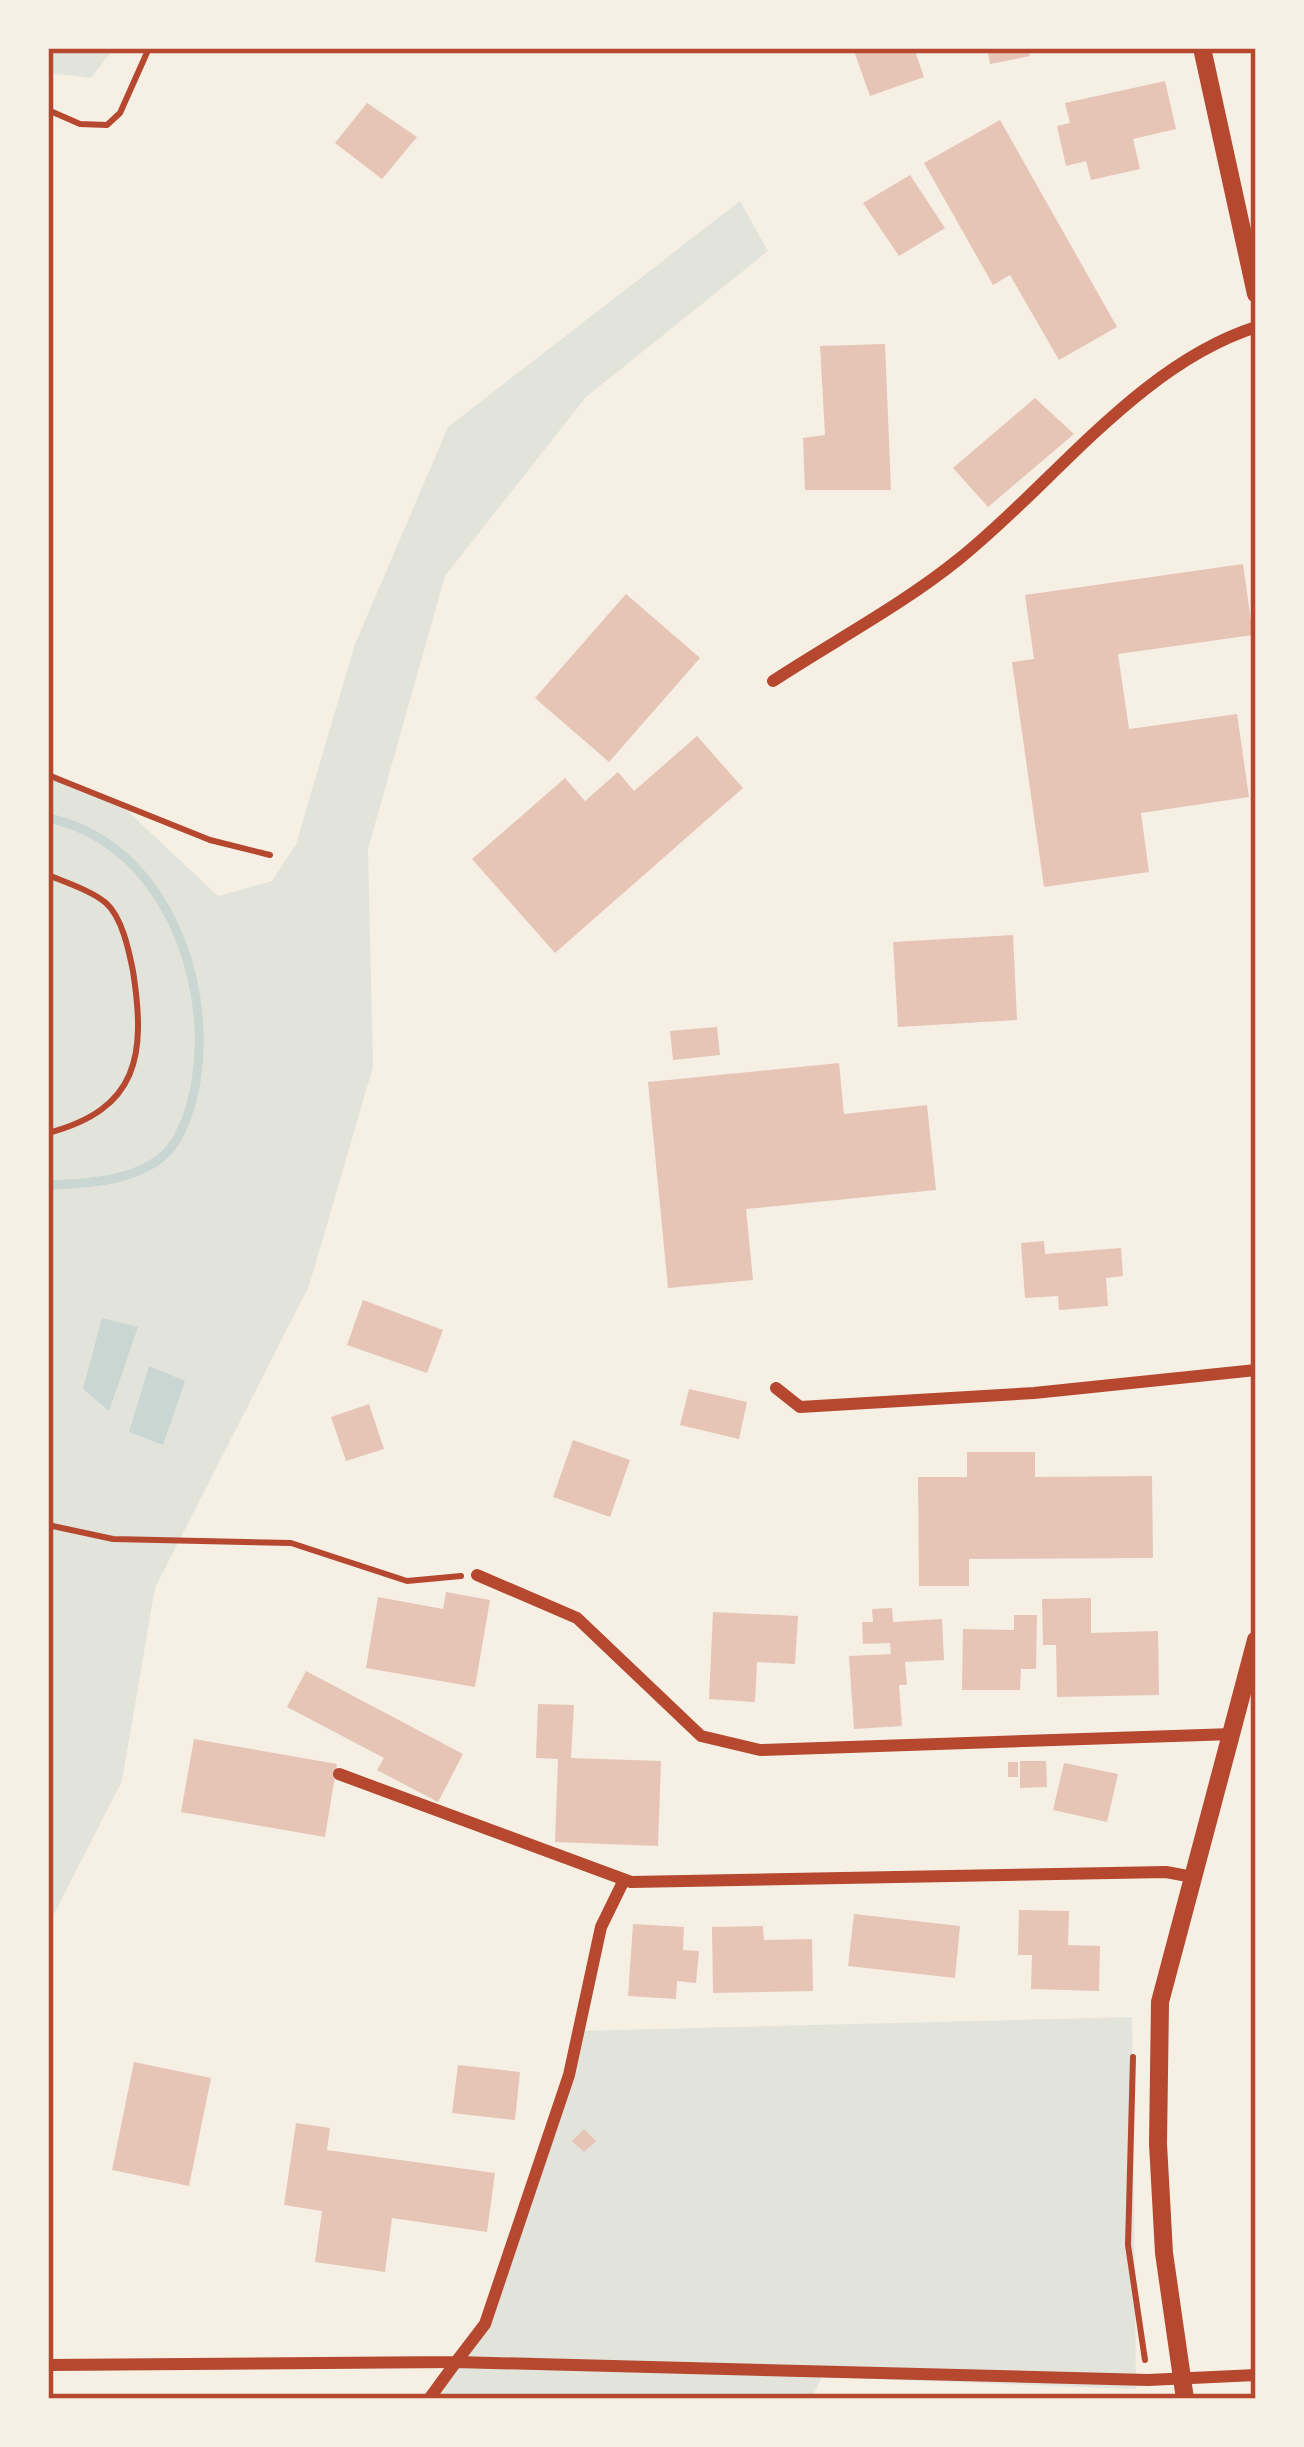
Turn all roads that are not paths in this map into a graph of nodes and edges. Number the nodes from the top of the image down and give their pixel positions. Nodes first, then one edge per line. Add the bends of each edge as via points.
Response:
1 (1202, 48) edge
2 (1256, 295) edge
3 (1256, 327) edge
4 (772, 681) dead end
5 (1256, 1370) edge
6 (776, 1388) dead end
7 (477, 1575) road end
8 (1256, 1640) edge
9 (1234, 1734) junction
10 (339, 1774) dead end
11 (1193, 1877) junction
12 (624, 1880) junction
13 (456, 2362) junction
14 (48, 2365) edge
15 (1256, 2375) edge
16 (1180, 2378) junction
17 (430, 2399) edge
18 (1185, 2399) edge

1 - 2 main road
3 - 4 street via 1149,388 957,561
5 - 6 street via 800,1407
7 - 9 street via 577,1618 701,1736 760,1750
8 - 9 main road
9 - 11 main road
10 - 12 street
11 - 12 street via 1166,1871
11 - 16 main road via 1160,2002 1157,2076 1164,2253
12 - 13 street via 601,1927 569,2075 485,2324
13 - 14 street
13 - 16 street
13 - 17 street
15 - 16 street
16 - 18 main road

